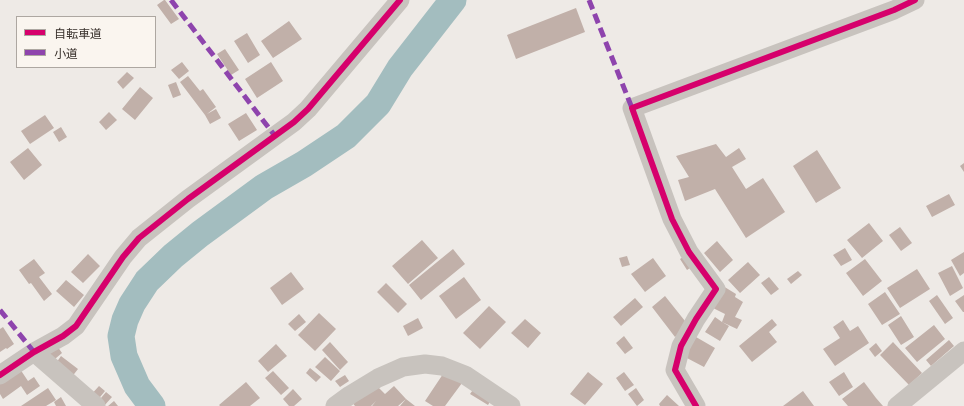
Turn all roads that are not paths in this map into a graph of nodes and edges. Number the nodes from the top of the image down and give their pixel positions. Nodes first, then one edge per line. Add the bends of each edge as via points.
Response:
1 (400, 0) edge
2 (915, 0) edge
3 (964, 351) edge
4 (34, 352) junction
5 (0, 375) edge
6 (907, 403) edge
7 (96, 406) edge
8 (335, 406) edge
9 (511, 406) edge
10 (696, 406) edge

1 - 4 street via 308,109 139,238 123,256 76,326
2 - 10 street via 632,108 672,219 689,252 716,290 681,346 675,370
3 - 6 street
4 - 5 street
4 - 7 street
8 - 9 street via 378,378 403,367 425,364 442,366 464,374

